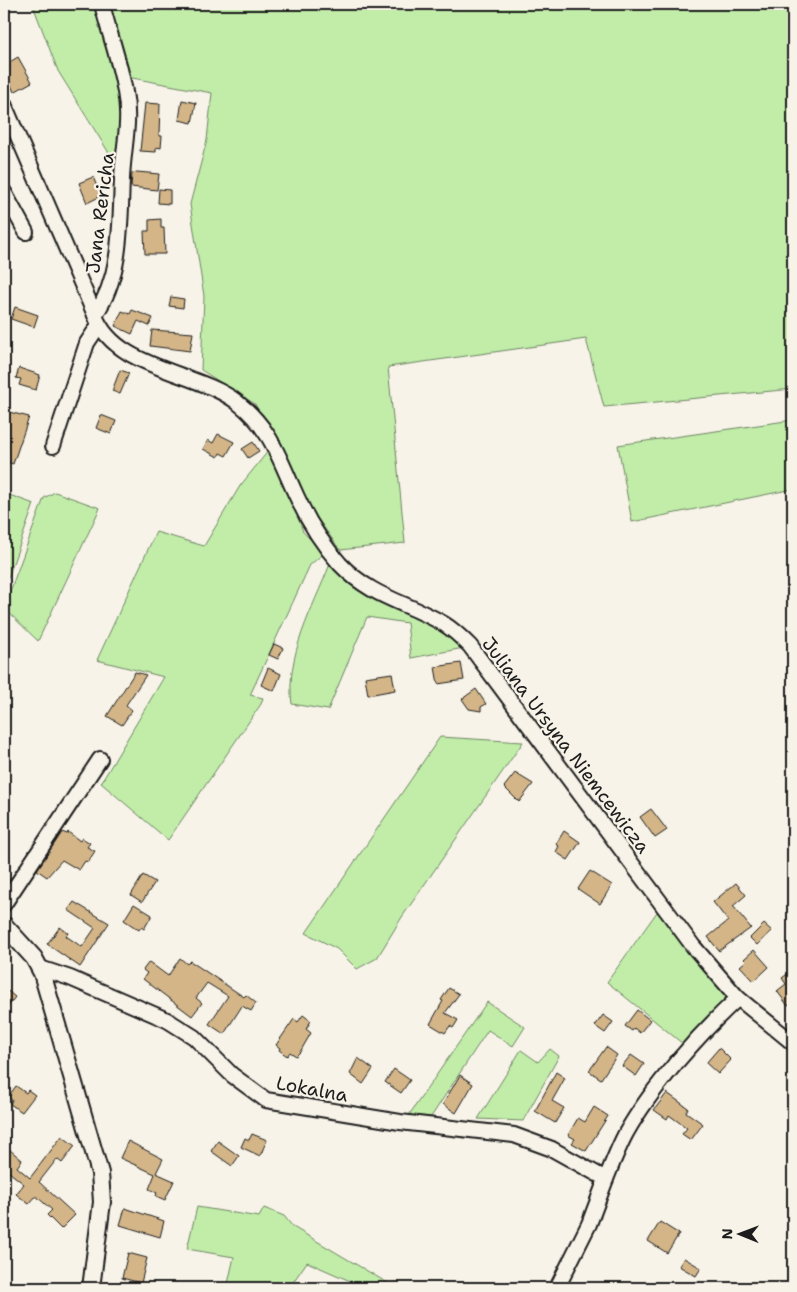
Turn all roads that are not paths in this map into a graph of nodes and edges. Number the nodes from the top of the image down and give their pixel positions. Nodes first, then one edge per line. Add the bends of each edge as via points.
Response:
1 (102, 4) edge
2 (4, 104) edge
3 (4, 192) edge
4 (26, 232) dead end
5 (97, 320) junction
6 (53, 446) dead end
7 (100, 759) dead end
8 (4, 904) edge
9 (4, 925) edge
10 (40, 968) junction
11 (738, 998) junction
12 (793, 1043) edge
13 (606, 1179) junction
14 (91, 1288) edge
15 (557, 1288) edge

1 - 5 street, Jana Rericha via 125,92 128,116 120,230 114,269
2 - 5 street, Juliana Ursyna Niemcewicza
3 - 4 street
5 - 6 street, Jana Rericha
5 - 11 street, Juliana Ursyna Niemcewicza via 105,334 121,348 166,371 221,392 262,425 276,446 307,517 340,563 379,594 446,625 476,653 693,946
7 - 8 street
9 - 10 street
10 - 13 street, Lokalna via 166,1020 194,1037 232,1076 266,1100 408,1123 514,1135 552,1149
10 - 14 street via 100,1173 102,1202
11 - 12 street, Juliana Ursyna Niemcewicza
11 - 13 street via 698,1039 639,1114 626,1133
13 - 15 street via 589,1224

